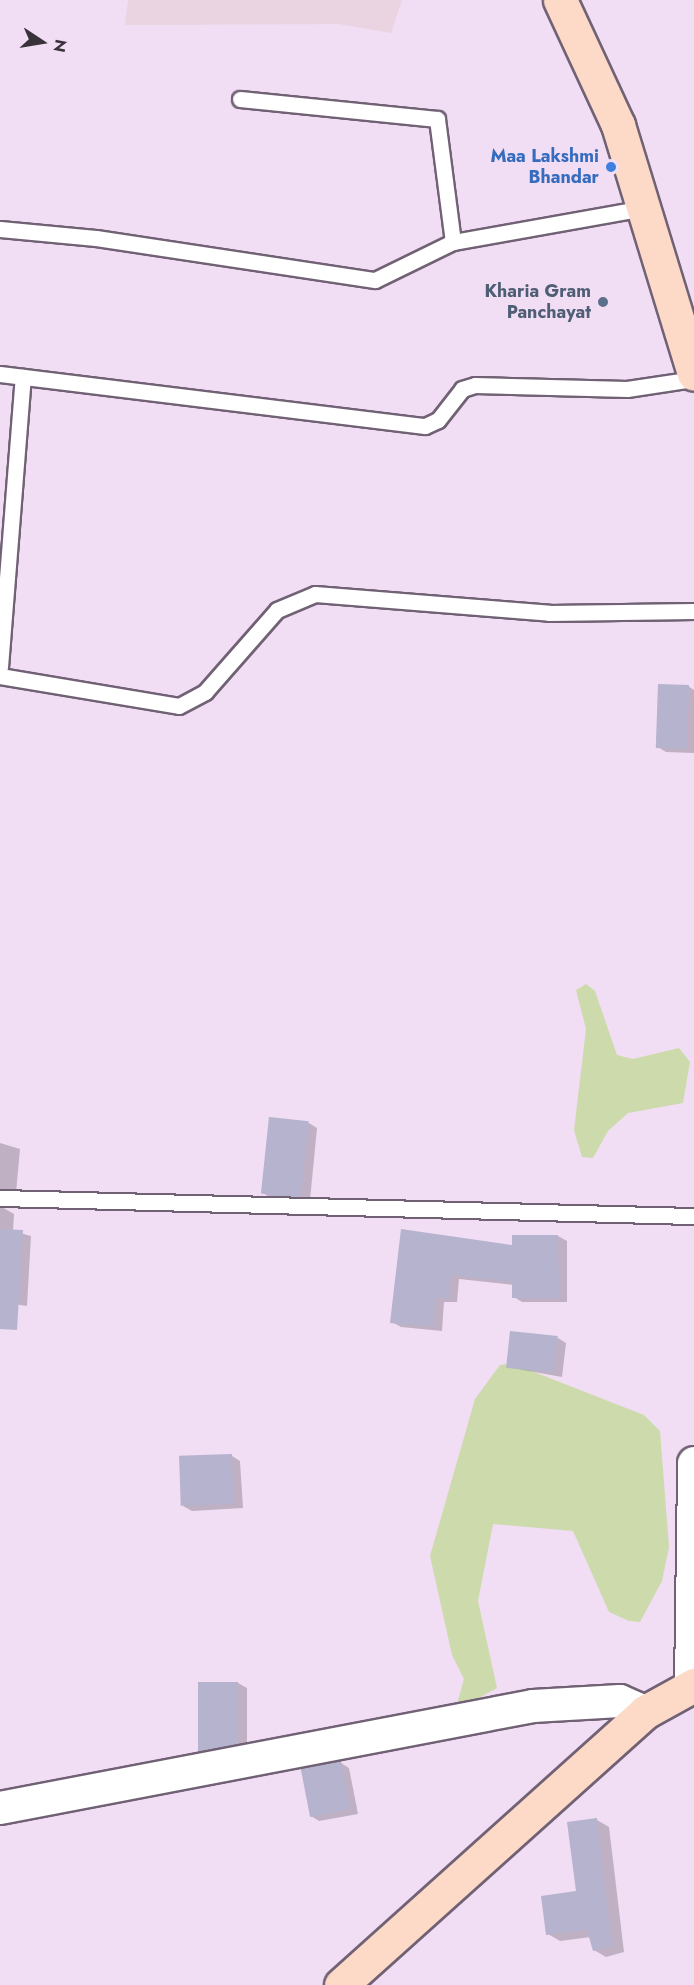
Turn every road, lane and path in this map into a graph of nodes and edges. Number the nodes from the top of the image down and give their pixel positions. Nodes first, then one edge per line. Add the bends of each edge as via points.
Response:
1 (560, 0) edge
2 (240, 99) dead end
3 (643, 208) junction
4 (0, 230) edge
5 (453, 242) junction
6 (0, 374) edge
7 (694, 374) edge
8 (23, 377) junction
9 (694, 379) edge
10 (694, 611) edge
11 (0, 667) edge
12 (0, 676) edge
13 (0, 1198) edge
14 (694, 1216) edge
15 (694, 1463) edge
16 (693, 1686) edge
17 (645, 1712) junction
18 (0, 1808) edge
19 (341, 1985) edge

1 - 3 street via 618,125
2 - 5 lane via 437,119
3 - 5 lane
3 - 7 street
4 - 5 lane via 96,238 375,280
6 - 8 lane
8 - 9 lane via 425,426 438,420 457,393 475,385 627,389
8 - 11 lane
10 - 12 lane via 549,613 315,594 277,610 205,692 179,706
13 - 14 lane
15 - 16 street
16 - 17 street
17 - 18 street via 620,1701 533,1706
17 - 19 street

